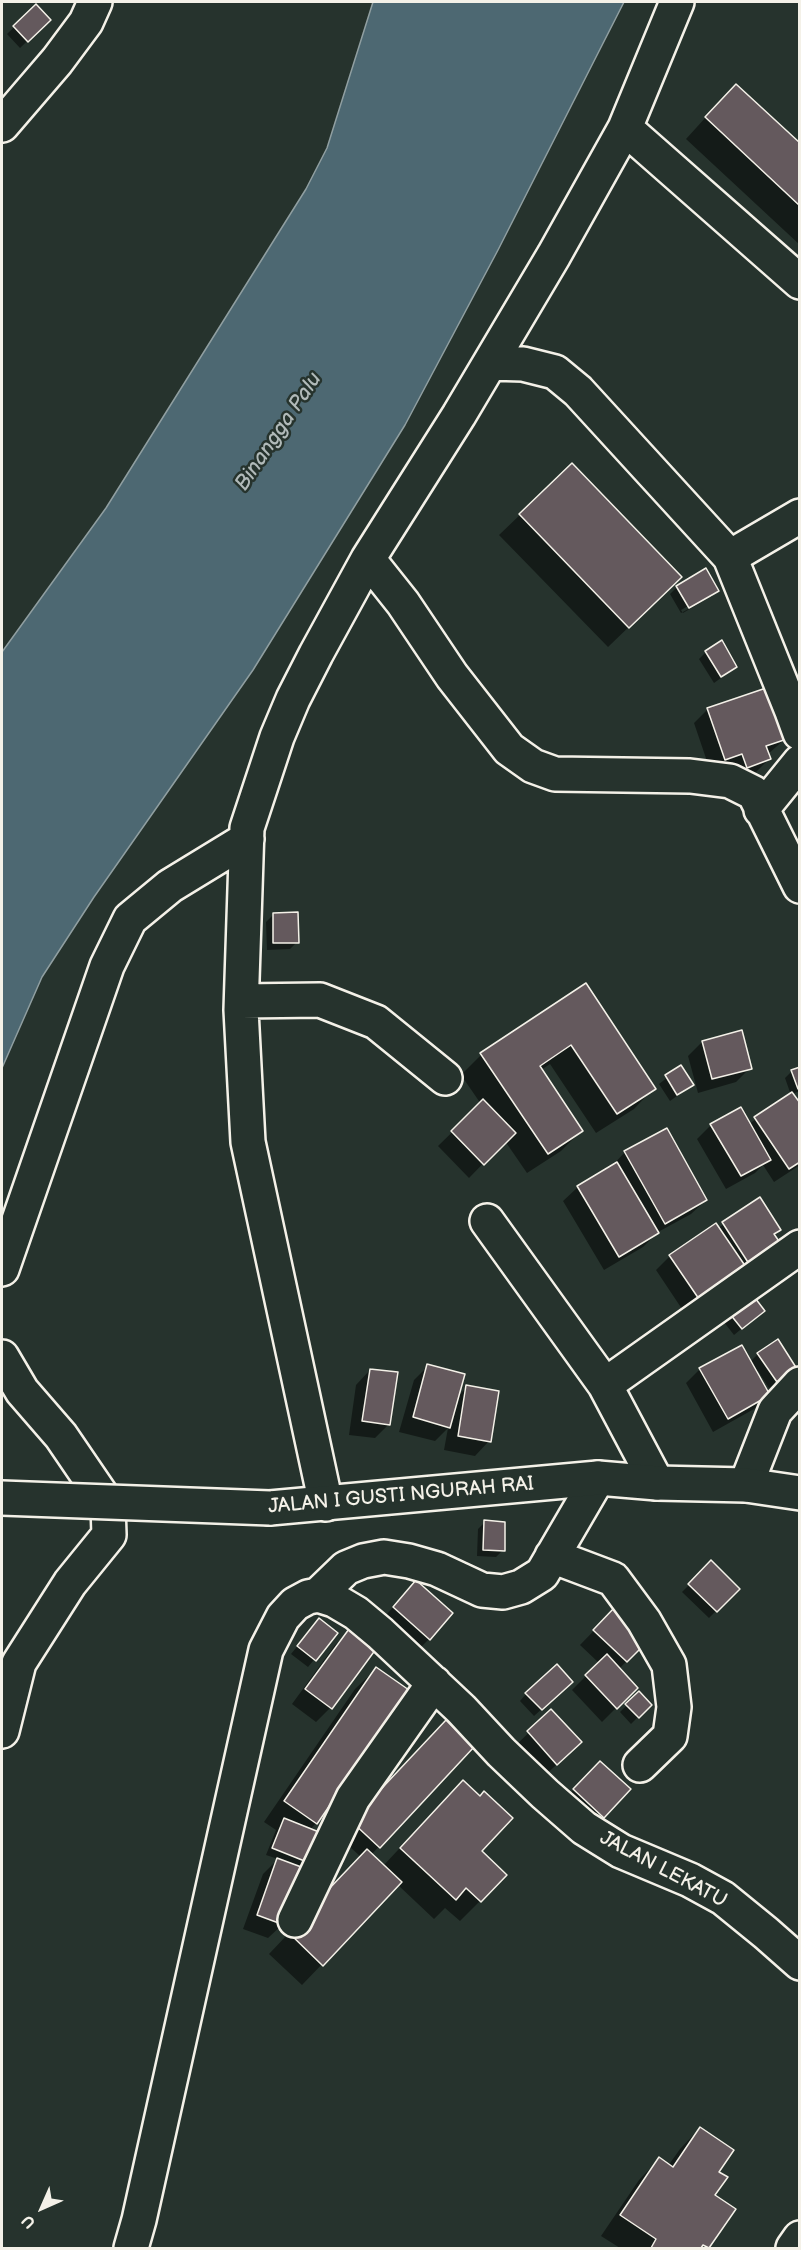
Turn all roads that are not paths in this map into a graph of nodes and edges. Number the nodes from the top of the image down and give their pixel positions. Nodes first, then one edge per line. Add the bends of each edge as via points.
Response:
1 (95, 2) edge
2 (677, 2) edge
3 (2, 125) edge
4 (625, 128) junction
5 (800, 282) edge
6 (490, 363) junction
7 (800, 516) edge
8 (730, 557) junction
9 (368, 559) junction
10 (800, 733) edge
11 (800, 762) edge
12 (761, 810) junction
13 (247, 839) junction
14 (800, 886) edge
15 (242, 1001) junction
16 (446, 1078) dead end
17 (487, 1221) dead end
18 (800, 1247) edge
19 (2, 1269) edge
20 (2, 1357) edge
21 (800, 1384) edge
22 (605, 1385) junction
23 (598, 1478) junction
24 (657, 1484) junction
25 (746, 1485) junction
26 (800, 1493) edge
27 (2, 1498) edge
28 (326, 1504) junction
29 (552, 1556) junction
30 (318, 1595) junction
31 (434, 1683) junction
32 (2, 1731) edge
33 (640, 1765) dead end
34 (295, 1920) dead end
35 (800, 1963) edge
36 (800, 2238) edge
37 (131, 2248) edge
38 (793, 2248) edge

1 - 3 street via 86,22 57,61
2 - 4 street
4 - 5 street
4 - 6 street
6 - 8 street via 523,364 555,372 578,391
6 - 9 street
7 - 8 street
8 - 10 street
9 - 12 street via 472,703 509,748 533,766 555,774 690,776 730,781 754,794
9 - 13 street via 293,699 267,764
11 - 12 street
12 - 14 street
13 - 15 street
13 - 19 street via 170,886 130,919 107,966
15 - 16 street via 320,1000 376,1023
15 - 28 street via 248,1142
17 - 22 street
18 - 22 street
20 - 32 street via 22,1391 61,1436 108,1505 109,1535 70,1584 20,1663
21 - 25 street via 775,1411
22 - 24 street
23 - 24 street, JALAN I GUSTI NGURAH RAI
23 - 28 street, JALAN I GUSTI NGURAH RAI
23 - 29 street
24 - 25 street, JALAN I GUSTI NGURAH RAI
25 - 26 street, JALAN I GUSTI NGURAH RAI
27 - 28 street, JALAN I GUSTI NGURAH RAI, bridge via 270,1508
29 - 30 street via 542,1574 521,1587 503,1592 482,1590 437,1569 384,1557 346,1568
29 - 33 street via 613,1580 644,1621 669,1665 674,1707 670,1737
30 - 31 street, JALAN LEKATU via 356,1613
30 - 37 street via 295,1604 283,1617 266,1650
31 - 34 street via 353,1798
31 - 35 street, JALAN LEKATU via 501,1752 584,1828 621,1851 723,1898
36 - 38 street

